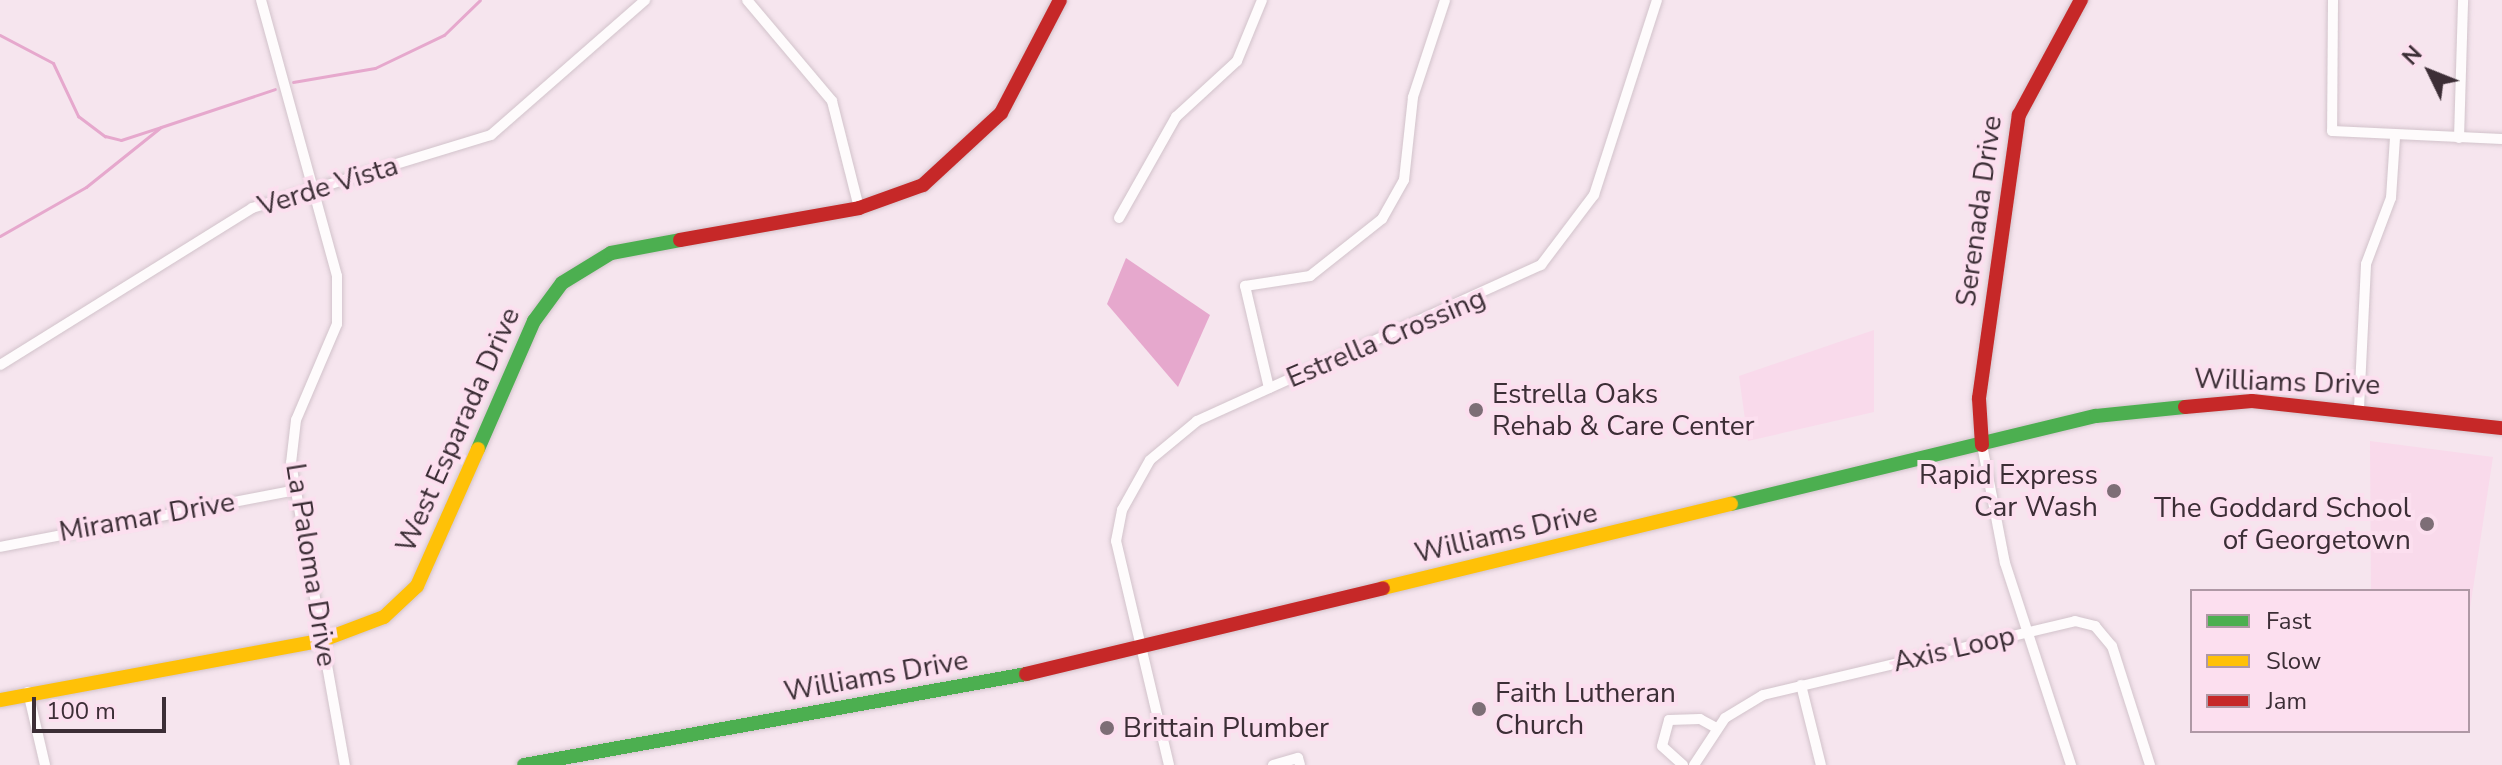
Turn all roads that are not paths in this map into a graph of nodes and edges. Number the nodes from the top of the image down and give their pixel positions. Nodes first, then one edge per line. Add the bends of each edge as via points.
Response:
1 (261, 0) edge
2 (645, 0) edge
3 (747, 0) edge
4 (1060, 0) edge
5 (1262, 0) edge
6 (1445, 0) edge
7 (1657, 0) edge
8 (2081, 0) edge
9 (2333, 0) edge
10 (2463, 0) edge
11 (2395, 138) junction
12 (2459, 138) junction
13 (2502, 139) edge
14 (312, 188) junction
15 (859, 208) junction
16 (1119, 218) dead end
17 (0, 365) edge
18 (1269, 388) junction
19 (2359, 408) junction
20 (2502, 428) edge
21 (1982, 445) junction
22 (295, 490) junction
23 (0, 547) edge
24 (2025, 632) junction
25 (323, 640) junction
26 (1140, 647) junction
27 (1801, 685) junction
28 (28, 692) junction
29 (0, 700) edge
30 (1716, 728) junction
31 (45, 765) edge
32 (345, 765) edge
33 (524, 765) edge
34 (1169, 765) edge
35 (1273, 765) edge
36 (1300, 765) edge
37 (1683, 765) edge
38 (1694, 765) edge
39 (1821, 765) edge
40 (2071, 765) edge
41 (2150, 765) edge

1 - 14 street, La Paloma Drive
2 - 14 street, Verde Vista via 491,135
3 - 15 street via 832,101
4 - 15 main road, West Esparada Drive via 991,124 935,177
5 - 16 street via 1237,61 1176,117
6 - 18 street via 1413,97 1404,180 1382,219 1310,276 1245,286
7 - 18 street, Estrella Crossing via 1594,195 1562,245 1505,287
8 - 21 main road, Serenada Drive via 2019,115 1979,398
9 - 11 street via 2329,122 2341,136
10 - 12 street
11 - 12 street
11 - 19 street via 2391,198 2366,264
12 - 13 street
14 - 17 street, Verde Vista via 231,219
14 - 22 street, La Paloma Drive via 337,276 338,308 292,433
15 - 25 main road, West Esparada Drive via 623,250 574,273 534,321 417,586 375,623
18 - 26 street, Estrella Crossing via 1173,437 1131,490 1116,541
19 - 20 main road, Williams Drive
19 - 21 main road, Williams Drive via 2226,401 2159,406
21 - 24 street
21 - 26 main road, Williams Drive
22 - 23 street, Miramar Drive
22 - 25 street, La Paloma Drive
24 - 27 street, Axis Loop
24 - 40 street
24 - 41 street, Axis Loop via 2075,621 2105,635
25 - 28 main road, West Esparada Drive
25 - 32 street, La Paloma Drive
26 - 33 main road, Williams Drive via 892,701
26 - 34 street, Estrella Crossing
27 - 30 street, Axis Loop via 1752,700
27 - 39 street
28 - 29 main road, West Esparada Drive
28 - 31 street
30 - 37 street via 1700,719 1669,720 1662,746
30 - 38 street, Axis Loop
35 - 36 street via 1298,758

